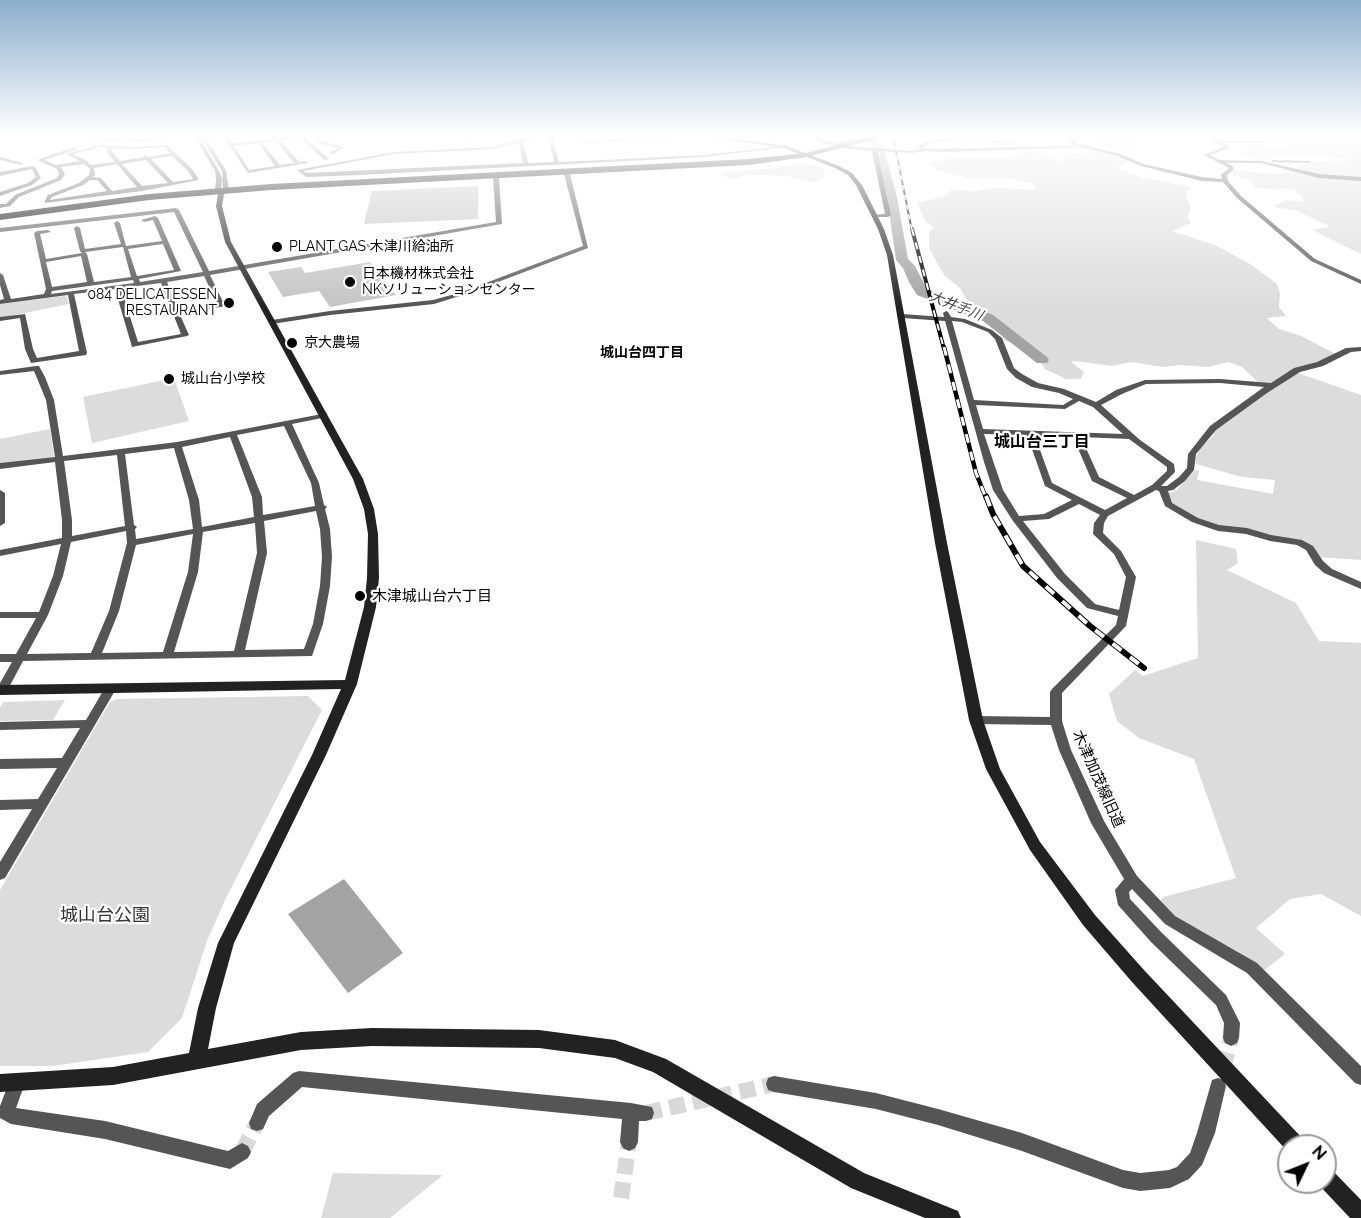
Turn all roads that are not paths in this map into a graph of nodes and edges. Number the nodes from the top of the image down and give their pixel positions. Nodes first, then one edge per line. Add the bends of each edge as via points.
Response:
1 (222, 192) edge
2 (26, 193) edge
3 (58, 193) edge
4 (111, 193) edge
5 (214, 193) edge
6 (497, 193) edge
7 (572, 193) edge
8 (862, 193) edge
9 (883, 193) edge
10 (1236, 193) edge
11 (0, 206) edge
12 (4, 214) edge
13 (874, 216) junction
14 (117, 223) junction
15 (77, 228) junction
16 (0, 230) edge
17 (37, 233) junction
18 (0, 237) edge
19 (165, 242) junction
20 (42, 261) junction
21 (242, 268) junction
22 (206, 274) junction
23 (0, 275) edge
24 (136, 281) junction
25 (164, 281) junction
26 (1361, 282) edge
27 (91, 284) junction
28 (118, 288) junction
29 (49, 289) junction
30 (71, 294) junction
31 (46, 297) junction
32 (8, 301) junction
33 (0, 302) edge
34 (177, 314) junction
35 (947, 315) junction
36 (902, 316) junction
37 (0, 319) edge
38 (272, 322) junction
39 (1361, 349) edge
40 (0, 373) edge
41 (1273, 386) junction
42 (1079, 398) junction
43 (972, 402) junction
44 (1096, 405) junction
45 (324, 415) junction
46 (287, 423) junction
47 (980, 431) junction
48 (1030, 433) junction
49 (233, 435) junction
50 (1076, 435) junction
51 (1132, 437) junction
52 (177, 445) junction
53 (121, 454) junction
54 (59, 460) junction
55 (0, 466) edge
56 (1159, 488) junction
57 (0, 494) edge
58 (1133, 498) junction
59 (1079, 500) junction
60 (322, 507) junction
61 (1105, 514) junction
62 (260, 519) junction
63 (1016, 519) junction
64 (0, 523) edge
65 (132, 527) junction
66 (198, 531) junction
67 (67, 540) junction
68 (132, 543) junction
69 (0, 553) edge
70 (1361, 586) edge
71 (1122, 614) junction
72 (0, 615) edge
73 (43, 615) junction
74 (239, 654) junction
75 (167, 655) junction
76 (95, 656) junction
77 (22, 657) junction
78 (0, 658) edge
79 (350, 684) junction
80 (110, 689) junction
81 (1, 690) edge
82 (976, 720) junction
83 (1056, 722) junction
84 (89, 724) junction
85 (0, 726) edge
86 (65, 763) junction
87 (0, 764) edge
88 (40, 804) junction
89 (0, 805) edge
90 (0, 873) edge
91 (1132, 880) junction
92 (1231, 1038) tunnel mouth
93 (197, 1059) junction
94 (1361, 1077) edge
95 (9, 1083) edge
96 (774, 1084) tunnel mouth
97 (1218, 1086) dead end
98 (257, 1123) tunnel mouth
99 (1285, 1134) edge
100 (629, 1142) tunnel mouth
101 (242, 1152) dead end
102 (1337, 1190) edge
103 (1361, 1215) edge
104 (951, 1218) edge

1 - 21 street via 219,206 223,228
2 - 12 street via 17,196
3 - 4 street via 46,202
5 - 12 highway
6 - 21 street via 500,223 497,224
7 - 38 street via 586,247 442,300
8 - 13 street
9 - 13 street via 888,215
10 - 26 street via 1313,260
11 - 12 street
13 - 36 street via 890,255
14 - 15 street
14 - 15 street via 124,245 83,251
14 - 19 street via 155,218
15 - 17 street
16 - 22 street via 176,210
17 - 18 street
17 - 20 street
19 - 24 street via 178,271
19 - 24 street via 125,248
20 - 27 street via 84,254
20 - 29 street
21 - 22 street
21 - 38 street
22 - 25 street
22 - 34 street via 222,306
23 - 32 street
24 - 25 street
24 - 27 street
24 - 28 street
25 - 34 street
27 - 29 street
28 - 30 street
28 - 34 street via 135,345 185,335
29 - 31 street
30 - 31 street
30 - 37 street via 82,353 34,361 23,315
31 - 32 street
32 - 33 street
35 - 36 street
35 - 42 street via 990,331 998,338 1011,369 1023,379
35 - 43 street
36 - 82 street
38 - 45 street
39 - 41 street via 1297,370
40 - 54 street via 36,368 50,400
41 - 44 street via 1220,381 1145,382
41 - 56 street via 1213,428 1192,454 1190,470 1170,488
42 - 43 street via 1065,407
42 - 44 street
43 - 47 street
44 - 51 street
45 - 46 street
45 - 79 street via 358,479 373,534 370,606
46 - 49 street
46 - 60 street
47 - 48 street
47 - 63 street via 998,490
48 - 50 street
48 - 59 street via 1048,484
49 - 52 street
49 - 62 street via 257,497
50 - 51 street
50 - 58 street via 1095,479
51 - 56 street via 1172,465
52 - 53 street
52 - 66 street via 194,500
53 - 54 street
53 - 65 street
54 - 55 street
54 - 67 street
56 - 58 street
56 - 70 street via 1168,504 1195,520 1218,528 1299,542 1310,548 1328,571
57 - 64 street
58 - 61 street
59 - 61 street
59 - 63 street via 1047,517
60 - 62 street
60 - 74 street via 327,557 325,586 308,653
61 - 71 street, 木津加茂線旧道 via 1098,534 1118,553 1131,577
62 - 66 street
62 - 74 street via 262,553
63 - 71 street via 1061,576 1091,606
65 - 67 street
65 - 68 street
66 - 68 street
66 - 75 street via 193,572
67 - 69 street
67 - 73 street
68 - 76 street via 114,611
71 - 83 street, 木津加茂線旧道 via 1120,626 1056,692
72 - 73 street
73 - 77 street
74 - 75 street
75 - 76 street
76 - 77 street
77 - 78 street
77 - 81 street
79 - 80 street
79 - 93 street via 226,943
80 - 81 street
80 - 84 street
82 - 83 street
82 - 99 street via 1004,793 1055,877 1138,976
83 - 91 street, 木津加茂線旧道 via 1098,823
84 - 85 street
84 - 86 street
86 - 87 street
86 - 88 street
88 - 89 street
88 - 90 street
91 - 92 street via 1122,890 1123,901 1221,1000 1232,1023
91 - 94 street, 木津加茂線旧道 via 1170,920 1252,968
93 - 95 street via 113,1076
93 - 104 street via 301,1041 372,1037 539,1039 615,1048 659,1065 858,1181
95 - 101 street via 6,1112 11,1116 105,1130 230,1160
96 - 97 street via 876,1101 938,1117 1140,1182 1170,1179 1196,1160
98 - 100 street via 263,1110 299,1079 639,1112
102 - 103 street

